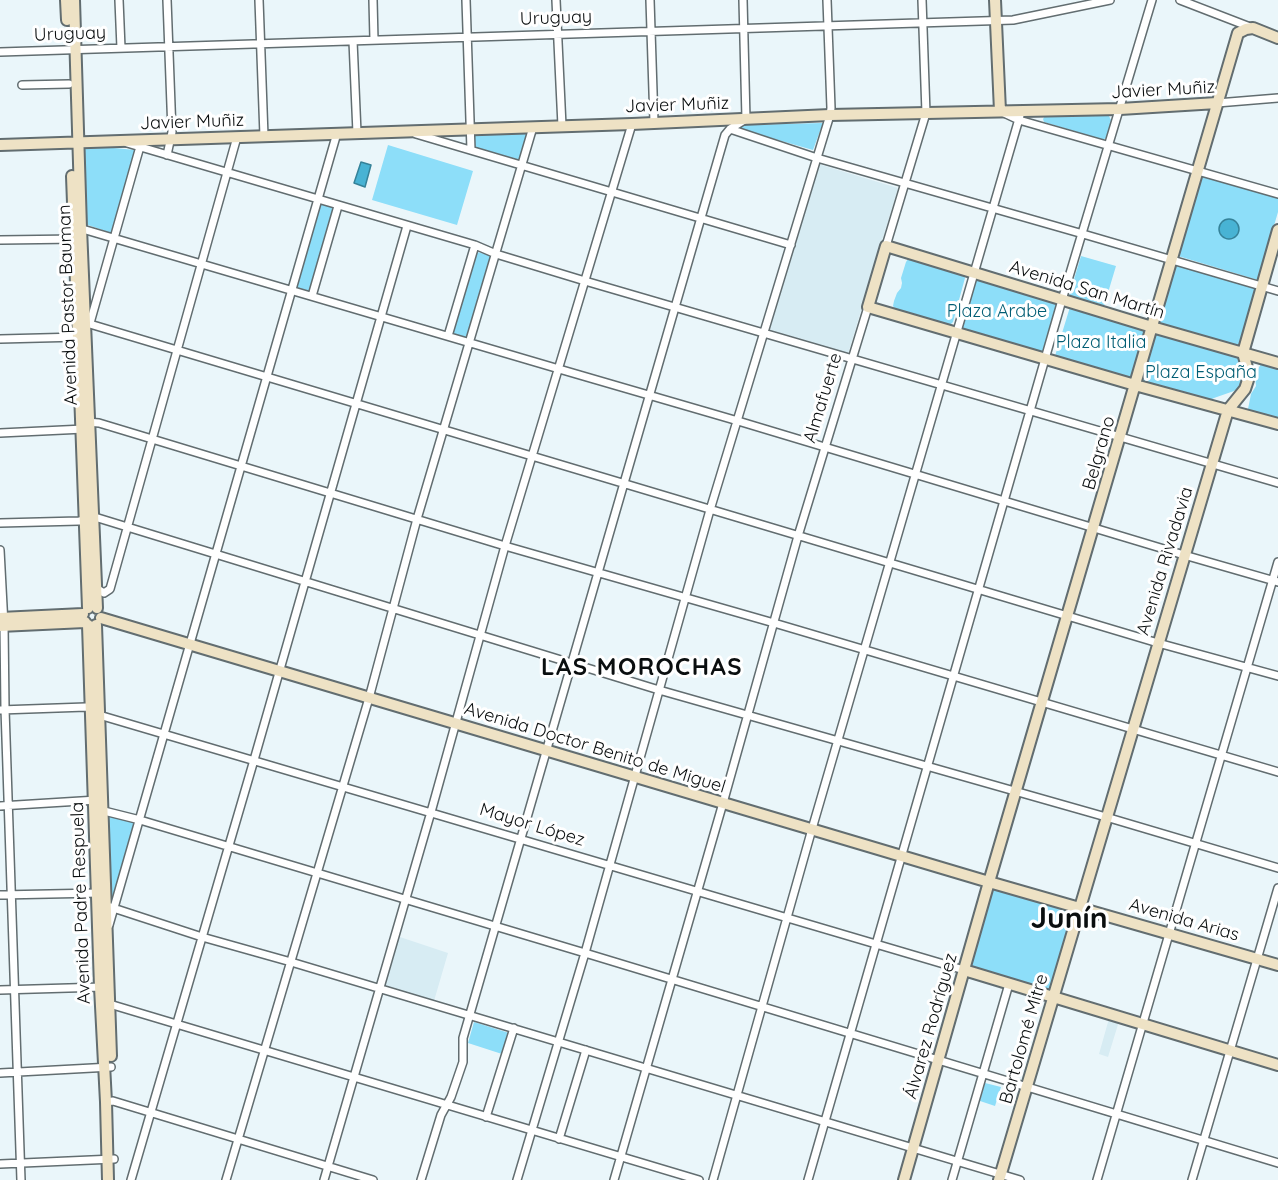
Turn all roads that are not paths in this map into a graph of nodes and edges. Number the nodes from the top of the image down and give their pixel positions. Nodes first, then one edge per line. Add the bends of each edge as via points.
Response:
1 (66, 0) edge
2 (74, 0) edge
3 (119, 0) edge
4 (167, 0) edge
5 (259, 0) edge
6 (373, 0) edge
7 (466, 0) edge
8 (556, 0) edge
9 (650, 0) edge
10 (742, 0) edge
11 (827, 0) edge
12 (922, 0) edge
13 (995, 0) edge
14 (1110, 0) edge
15 (1152, 0) edge
16 (1180, 0) edge
17 (1230, 18) junction
18 (996, 21) junction
19 (922, 23) junction
20 (828, 26) junction
21 (1253, 28) junction
22 (744, 29) junction
23 (652, 32) junction
24 (1238, 33) junction
25 (558, 35) junction
26 (468, 38) junction
27 (1278, 38) edge
28 (374, 40) junction
29 (353, 41) junction
30 (261, 44) junction
31 (168, 47) junction
32 (121, 48) junction
33 (71, 50) junction
34 (0, 52) edge
35 (69, 84) junction
36 (22, 85) dead end
37 (1278, 98) edge
38 (1217, 104) junction
39 (1120, 109) junction
40 (1000, 111) junction
41 (926, 113) junction
42 (830, 115) junction
43 (1020, 116) junction
44 (747, 119) junction
45 (654, 122) junction
46 (632, 124) junction
47 (561, 126) junction
48 (533, 127) junction
49 (470, 129) junction
50 (730, 129) junction
51 (405, 131) junction
52 (357, 133) junction
53 (337, 134) junction
54 (264, 136) junction
55 (237, 137) junction
56 (171, 140) junction
57 (74, 143) junction
58 (141, 144) junction
59 (1109, 145) junction
60 (0, 146) edge
61 (471, 150) junction
62 (167, 155) junction
63 (817, 158) junction
64 (522, 165) junction
65 (1198, 170) junction
66 (227, 172) junction
67 (905, 184) junction
68 (612, 192) junction
69 (1278, 194) edge
70 (318, 200) junction
71 (338, 206) junction
72 (993, 208) junction
73 (701, 218) junction
74 (407, 226) junction
75 (1278, 230) edge
76 (77, 233) junction
77 (1083, 234) junction
78 (113, 237) junction
79 (0, 240) edge
80 (791, 244) junction
81 (475, 245) junction
82 (886, 246) junction
83 (496, 254) junction
84 (1172, 260) junction
85 (201, 263) junction
86 (974, 272) junction
87 (585, 281) junction
88 (1262, 287) junction
89 (292, 290) junction
90 (1278, 291) edge
91 (312, 296) junction
92 (1062, 300) junction
93 (675, 307) junction
94 (868, 307) junction
95 (381, 316) junction
96 (84, 322) junction
97 (1152, 327) junction
98 (764, 333) junction
99 (956, 333) junction
100 (448, 336) junction
101 (82, 337) junction
102 (0, 339) edge
103 (470, 343) junction
104 (177, 351) junction
105 (1243, 353) junction
106 (852, 359) junction
107 (1045, 359) junction
108 (1278, 363) edge
109 (559, 369) junction
110 (267, 377) junction
111 (941, 385) junction
112 (1136, 386) junction
113 (649, 395) junction
114 (356, 404) junction
115 (1228, 410) junction
116 (1030, 411) junction
117 (738, 421) junction
118 (1278, 424) edge
119 (85, 426) junction
120 (444, 430) junction
121 (0, 433) edge
122 (1120, 437) junction
123 (152, 439) junction
124 (825, 447) junction
125 (533, 457) junction
126 (1212, 464) junction
127 (242, 466) junction
128 (915, 474) junction
129 (1278, 483) edge
130 (623, 484) junction
131 (330, 493) junction
132 (1004, 500) junction
133 (710, 510) junction
134 (88, 519) junction
135 (417, 519) junction
136 (0, 523) edge
137 (128, 527) junction
138 (1094, 528) junction
139 (798, 536) junction
140 (505, 546) junction
141 (0, 550) edge
142 (217, 554) junction
143 (1184, 555) junction
144 (1278, 562) edge
145 (890, 563) junction
146 (597, 572) junction
147 (1275, 581) edge
148 (305, 582) junction
149 (96, 588) junction
150 (978, 589) junction
151 (685, 597) junction
152 (393, 608) junction
153 (1068, 616) junction
154 (91, 617) junction
155 (2, 622) edge
156 (774, 623) junction
157 (481, 635) junction
158 (1158, 643) junction
159 (191, 645) junction
160 (864, 650) junction
161 (571, 663) junction
162 (1247, 667) junction
163 (279, 671) junction
164 (953, 676) junction
165 (1278, 676) edge
166 (659, 690) junction
167 (369, 698) junction
168 (1042, 703) junction
169 (3, 709) edge
170 (95, 712) junction
171 (748, 716) junction
172 (456, 724) junction
173 (1132, 729) junction
174 (165, 734) junction
175 (838, 741) junction
176 (546, 750) junction
177 (1221, 756) junction
178 (254, 760) junction
179 (927, 766) junction
180 (1278, 772) edge
181 (636, 777) junction
182 (343, 786) junction
183 (1016, 792) junction
184 (723, 803) junction
185 (8, 805) junction
186 (99, 805) junction
187 (0, 806) edge
188 (431, 812) junction
189 (1106, 818) junction
190 (140, 820) junction
191 (812, 829) junction
192 (520, 839) junction
193 (1196, 844) junction
194 (228, 847) junction
195 (901, 856) junction
196 (610, 866) junction
197 (1278, 868) edge
198 (317, 873) junction
199 (989, 882) junction
200 (1278, 888) edge
201 (698, 891) junction
202 (101, 893) junction
203 (12, 894) junction
204 (0, 895) edge
205 (406, 900) junction
206 (106, 906) junction
207 (1080, 907) junction
208 (787, 918) junction
209 (495, 927) junction
210 (1169, 933) junction
211 (202, 937) junction
212 (875, 944) junction
213 (585, 953) junction
214 (1257, 959) junction
215 (291, 962) junction
216 (1278, 965) edge
217 (964, 970) junction
218 (672, 980) junction
219 (1009, 984) junction
220 (104, 987) junction
221 (380, 988) junction
222 (0, 990) edge
223 (15, 990) junction
224 (1053, 996) junction
225 (105, 1003) junction
226 (762, 1007) junction
227 (469, 1015) junction
228 (177, 1023) junction
229 (1143, 1024) junction
230 (514, 1028) junction
231 (850, 1034) junction
232 (558, 1042) junction
233 (586, 1050) junction
234 (265, 1051) junction
235 (1230, 1051) junction
236 (938, 1061) junction
237 (1278, 1065) edge
238 (108, 1067) junction
239 (647, 1068) junction
240 (18, 1072) junction
241 (0, 1073) edge
242 (982, 1074) junction
243 (354, 1077) junction
244 (1026, 1088) junction
245 (737, 1095) junction
246 (110, 1102) junction
247 (447, 1106) junction
248 (150, 1113) junction
249 (1116, 1114) junction
250 (486, 1117) junction
251 (825, 1122) junction
252 (532, 1131) junction
253 (559, 1139) junction
254 (239, 1140) junction
255 (1204, 1141) junction
256 (913, 1148) junction
257 (621, 1157) junction
258 (111, 1159) junction
259 (957, 1161) junction
260 (21, 1163) junction
261 (1278, 1163) edge
262 (0, 1164) edge
263 (328, 1167) junction
264 (1000, 1177) edge
265 (21, 1180) edge
266 (108, 1180) edge
267 (115, 1180) edge
268 (131, 1180) edge
269 (226, 1180) edge
270 (324, 1180) edge
271 (373, 1180) edge
272 (421, 1180) edge
273 (517, 1180) edge
274 (614, 1180) edge
275 (699, 1180) edge
276 (713, 1180) edge
277 (808, 1180) edge
278 (904, 1180) edge
279 (952, 1180) edge
280 (1020, 1180) edge
281 (1097, 1180) edge
282 (1192, 1180) edge

1 - 33 main road, Avenida Pastor Bauman
2 - 33 main road, Avenida Pastor Bauman
3 - 32 street
4 - 31 street
5 - 30 street
6 - 28 street
7 - 26 street
8 - 25 street
9 - 23 street
10 - 22 street
11 - 20 street
12 - 19 street, Almafuerte
13 - 18 main road
14 - 18 street, Uruguay
15 - 39 street
16 - 17 street
17 - 21 street
17 - 24 street
18 - 19 street, Uruguay
18 - 40 main road
19 - 20 street, Uruguay
19 - 41 street, Almafuerte
20 - 22 street, Uruguay
20 - 42 street
21 - 24 main road
21 - 27 main road
22 - 23 street, Uruguay
22 - 44 street
23 - 25 street, Uruguay
23 - 45 street
24 - 38 main road, Belgrano
25 - 26 street, Uruguay
25 - 47 street
26 - 28 street, Uruguay
26 - 49 street
28 - 29 street, Uruguay
29 - 30 street, Uruguay
29 - 52 street
30 - 31 street, Uruguay
30 - 54 street
31 - 32 street, Uruguay
31 - 56 street
32 - 33 street, Uruguay
33 - 34 street, Uruguay
33 - 35 main road, Avenida Pastor Bauman
33 - 57 main road, Avenida Pastor Bauman
35 - 36 street
35 - 57 main road, Avenida Pastor Bauman
37 - 38 street, Javier Muñiz
38 - 39 main road, Javier Muñiz
38 - 65 main road, Belgrano
39 - 43 main road, Javier Muñiz
39 - 59 street
40 - 41 main road, Javier Muñiz
40 - 43 main road, Javier Muñiz
41 - 42 main road, Javier Muñiz
41 - 67 street, Almafuerte
42 - 44 main road, Javier Muñiz
42 - 63 street
43 - 59 street
43 - 72 street
44 - 45 main road, Javier Muñiz
44 - 50 street
45 - 46 main road, Javier Muñiz
46 - 47 main road, Javier Muñiz
46 - 68 street
47 - 48 main road, Javier Muñiz
48 - 49 main road, Javier Muñiz
48 - 64 street
49 - 51 main road, Javier Muñiz
49 - 61 street
50 - 63 street
50 - 73 street
51 - 52 main road, Javier Muñiz
51 - 61 street
52 - 53 main road, Javier Muñiz
53 - 54 main road, Javier Muñiz
53 - 70 street
54 - 55 main road, Javier Muñiz
55 - 56 main road, Javier Muñiz
55 - 66 street
56 - 58 main road, Javier Muñiz
56 - 62 street
57 - 58 main road, Javier Muñiz
57 - 60 main road, Javier Muñiz
57 - 76 main road, Avenida Pastor Bauman
58 - 62 street
58 - 78 street
59 - 65 street
59 - 77 street
61 - 64 street
62 - 66 street
63 - 67 street
63 - 80 street
64 - 68 street
64 - 83 street
65 - 69 street
65 - 84 main road, Belgrano
66 - 70 street
66 - 85 street
67 - 72 street
67 - 82 street, Almafuerte
68 - 73 street
68 - 87 street
70 - 71 street
70 - 89 street
71 - 74 street
71 - 91 street
72 - 77 street
72 - 86 street
73 - 80 street
73 - 93 street
74 - 81 street
74 - 95 street
75 - 88 main road, Avenida Rivadavia
76 - 78 street
76 - 79 street
76 - 96 main road, Avenida Pastor Bauman
77 - 84 street
77 - 92 street
78 - 85 street
78 - 96 street
80 - 98 street
81 - 83 street
81 - 100 street
82 - 86 main road, Avenida San Martín
82 - 94 main road, Almafuerte
83 - 87 street
83 - 103 street
84 - 88 street
84 - 97 main road, Belgrano
85 - 89 street
85 - 104 street
86 - 92 main road, Avenida San Martín
86 - 99 street
87 - 93 street
87 - 109 street
88 - 90 street
88 - 105 main road, Avenida Rivadavia
89 - 91 street
89 - 110 street
91 - 95 street
92 - 97 main road, Avenida San Martín
92 - 107 street
93 - 98 street
93 - 113 street
94 - 99 main road
94 - 106 street, Almafuerte
95 - 100 street
95 - 114 street
96 - 101 main road, Avenida Pastor Bauman
96 - 104 street
97 - 105 main road, Avenida San Martín
97 - 112 main road, Belgrano
98 - 106 street
98 - 117 street
99 - 107 main road
99 - 111 street
100 - 103 street
101 - 102 street
101 - 119 main road, Avenida Pastor Bauman
103 - 109 street
103 - 120 street
104 - 110 street
104 - 123 street
105 - 108 main road, Avenida San Martín
105 - 115 main road, Avenida Rivadavia via 1248,380
106 - 111 street
106 - 124 street, Almafuerte
107 - 112 main road
107 - 116 street
109 - 113 street
109 - 125 street
110 - 114 street
110 - 127 street
111 - 116 street
111 - 128 street
112 - 115 main road
112 - 122 main road, Belgrano
113 - 117 street
113 - 130 street
114 - 120 street
114 - 131 street
115 - 118 main road
115 - 126 main road, Avenida Rivadavia
116 - 122 street
116 - 132 street
117 - 124 street
117 - 133 street
119 - 121 street
119 - 123 street
119 - 134 main road, Avenida Pastor Bauman
120 - 125 street
120 - 135 street
122 - 126 street
122 - 138 main road, Belgrano
123 - 127 street
123 - 137 street
124 - 128 street
124 - 139 street, Almafuerte
125 - 130 street
125 - 140 street
126 - 129 street
126 - 143 main road, Avenida Rivadavia
127 - 131 street
127 - 142 street
128 - 132 street
128 - 145 street
130 - 133 street
130 - 146 street
131 - 135 street
131 - 148 street
132 - 138 street
132 - 150 street
133 - 139 street
133 - 151 street
134 - 136 street
134 - 137 street
134 - 149 main road, Avenida Pastor Bauman
134 - 154 main road, Avenida Pastor Bauman
135 - 140 street
135 - 152 street
137 - 142 street
137 - 149 street via 110,589 104,593
138 - 143 street
138 - 153 main road, Belgrano
139 - 145 street
139 - 156 street, Almafuerte
140 - 146 street
140 - 157 street
141 - 155 street
142 - 148 street
142 - 159 street
143 - 147 street
143 - 158 main road, Avenida Rivadavia
144 - 147 street
145 - 150 street
145 - 160 street
146 - 151 street
146 - 161 street
147 - 162 street
148 - 152 street
148 - 163 street
149 - 154 main road, Avenida Pastor Bauman
150 - 153 street
150 - 164 street
151 - 156 street
151 - 166 street
152 - 157 street
152 - 167 street
153 - 158 street
153 - 168 main road, Belgrano
154 - 155 main road, Avenida Doctor Benito de Miguel
154 - 159 main road, Avenida Doctor Benito de Miguel
154 - 170 main road, Avenida Padre Respuela
155 - 169 street
156 - 160 street
156 - 171 street, Almafuerte
157 - 161 street
157 - 172 street
158 - 162 street
158 - 173 main road, Avenida Rivadavia
159 - 163 main road, Avenida Doctor Benito de Miguel
159 - 174 street
160 - 164 street
160 - 175 street
161 - 166 street
161 - 176 street
162 - 165 street
162 - 177 street
163 - 167 main road, Avenida Doctor Benito de Miguel
163 - 178 street
164 - 168 street
164 - 179 street
166 - 171 street
166 - 181 street
167 - 172 main road, Avenida Doctor Benito de Miguel
167 - 182 street
168 - 173 street
168 - 183 main road, Belgrano
169 - 170 street, Mayor López via 86,707
169 - 185 street
170 - 174 street, Mayor López
170 - 186 main road, Avenida Padre Respuela
171 - 175 street
171 - 184 street, Almafuerte
172 - 176 main road, Avenida Doctor Benito de Miguel
172 - 188 street
173 - 177 street
173 - 189 main road, Avenida Rivadavia
174 - 178 street, Mayor López
174 - 190 street
175 - 179 street
175 - 191 street
176 - 181 main road, Avenida Doctor Benito de Miguel
176 - 192 street
177 - 180 street
177 - 193 street
178 - 182 street, Mayor López
178 - 194 street
179 - 183 street
179 - 195 street
181 - 184 main road, Avenida Doctor Benito de Miguel
181 - 196 street
182 - 188 street, Mayor López
182 - 198 street
183 - 189 street
183 - 199 main road, Belgrano
184 - 191 main road, Avenida Doctor Benito de Miguel
184 - 201 street, Almafuerte
185 - 186 street
185 - 187 street
185 - 203 street
186 - 190 street
186 - 202 main road, Avenida Padre Respuela
188 - 192 street, Mayor López
188 - 205 street
189 - 193 street
189 - 207 main road, Avenida Rivadavia
190 - 194 street
190 - 206 street
191 - 195 main road, Avenida Doctor Benito de Miguel
191 - 208 street
192 - 196 street, Mayor López
192 - 209 street
193 - 197 street
193 - 210 street
194 - 198 street
194 - 211 street
195 - 199 main road, Avenida Doctor Benito de Miguel
195 - 212 street
196 - 201 street, Mayor López
196 - 213 street
198 - 205 street
198 - 215 street
199 - 207 main road, Avenida Doctor Benito de Miguel
199 - 217 main road, Álvarez Rodríguez
200 - 214 street
201 - 208 street, Mayor López
201 - 218 street, Almafuerte
202 - 203 street
202 - 206 main road, Avenida Padre Respuela
203 - 204 street
203 - 223 street
205 - 209 street
205 - 221 street
206 - 211 street
206 - 220 main road, Avenida Padre Respuela
206 - 220 main road, Avenida Padre Respuela
207 - 210 main road, Avenida Arias
207 - 224 main road, Bartolomé Mitre
208 - 212 street, Mayor López
208 - 226 street
209 - 213 street
209 - 227 street
210 - 214 main road, Avenida Arias
210 - 229 street
211 - 215 street
211 - 228 street
212 - 217 street, Mayor López
212 - 231 street
213 - 218 street
213 - 232 street
214 - 216 main road, Avenida Arias
214 - 235 street
215 - 221 street
215 - 234 street
217 - 219 main road, Mayor López
217 - 236 main road, Álvarez Rodríguez
218 - 226 street
218 - 239 street, Almafuerte
219 - 224 main road, Mayor López
219 - 242 street
220 - 223 street
220 - 225 main road, Avenida Padre Respuela
221 - 227 street
221 - 243 street
222 - 223 street
223 - 240 street
224 - 229 main road, Mayor López
224 - 244 main road, Bartolomé Mitre
225 - 228 street
225 - 238 main road, Avenida Padre Respuela
226 - 231 street
226 - 245 street
227 - 230 street
227 - 247 street via 462,1041 463,1062
228 - 234 street
228 - 248 street
229 - 235 main road, Mayor López
229 - 249 street
230 - 232 street
230 - 250 street
231 - 236 street
231 - 251 street
232 - 233 street
232 - 252 street
233 - 239 street
233 - 253 street
234 - 243 street
234 - 254 street
235 - 237 main road, Mayor López
235 - 255 street
236 - 242 street
236 - 256 main road, Álvarez Rodríguez
238 - 240 street
238 - 246 main road, Avenida Padre Respuela
239 - 245 street
239 - 257 street, Almafuerte
240 - 241 street
240 - 260 street
242 - 244 street
242 - 259 street
243 - 247 street
243 - 263 street
244 - 249 street
244 - 264 main road, Bartolomé Mitre
245 - 251 street
245 - 276 street
246 - 248 street
246 - 258 main road, Avenida Padre Respuela
247 - 250 street
247 - 272 street
248 - 254 street
248 - 268 street
249 - 255 street
249 - 281 street
250 - 252 street
251 - 256 street
251 - 277 street
252 - 253 street
252 - 273 street
253 - 257 street
254 - 263 street
254 - 269 street
255 - 261 street
255 - 282 street
256 - 259 street
256 - 278 main road, Álvarez Rodríguez
257 - 274 street, Almafuerte
257 - 275 street
258 - 260 street
258 - 266 main road, Avenida Padre Respuela
258 - 267 main road, Avenida Padre Respuela
259 - 264 street
259 - 279 street
260 - 262 street
260 - 265 street
263 - 270 street
263 - 271 street
264 - 280 street

